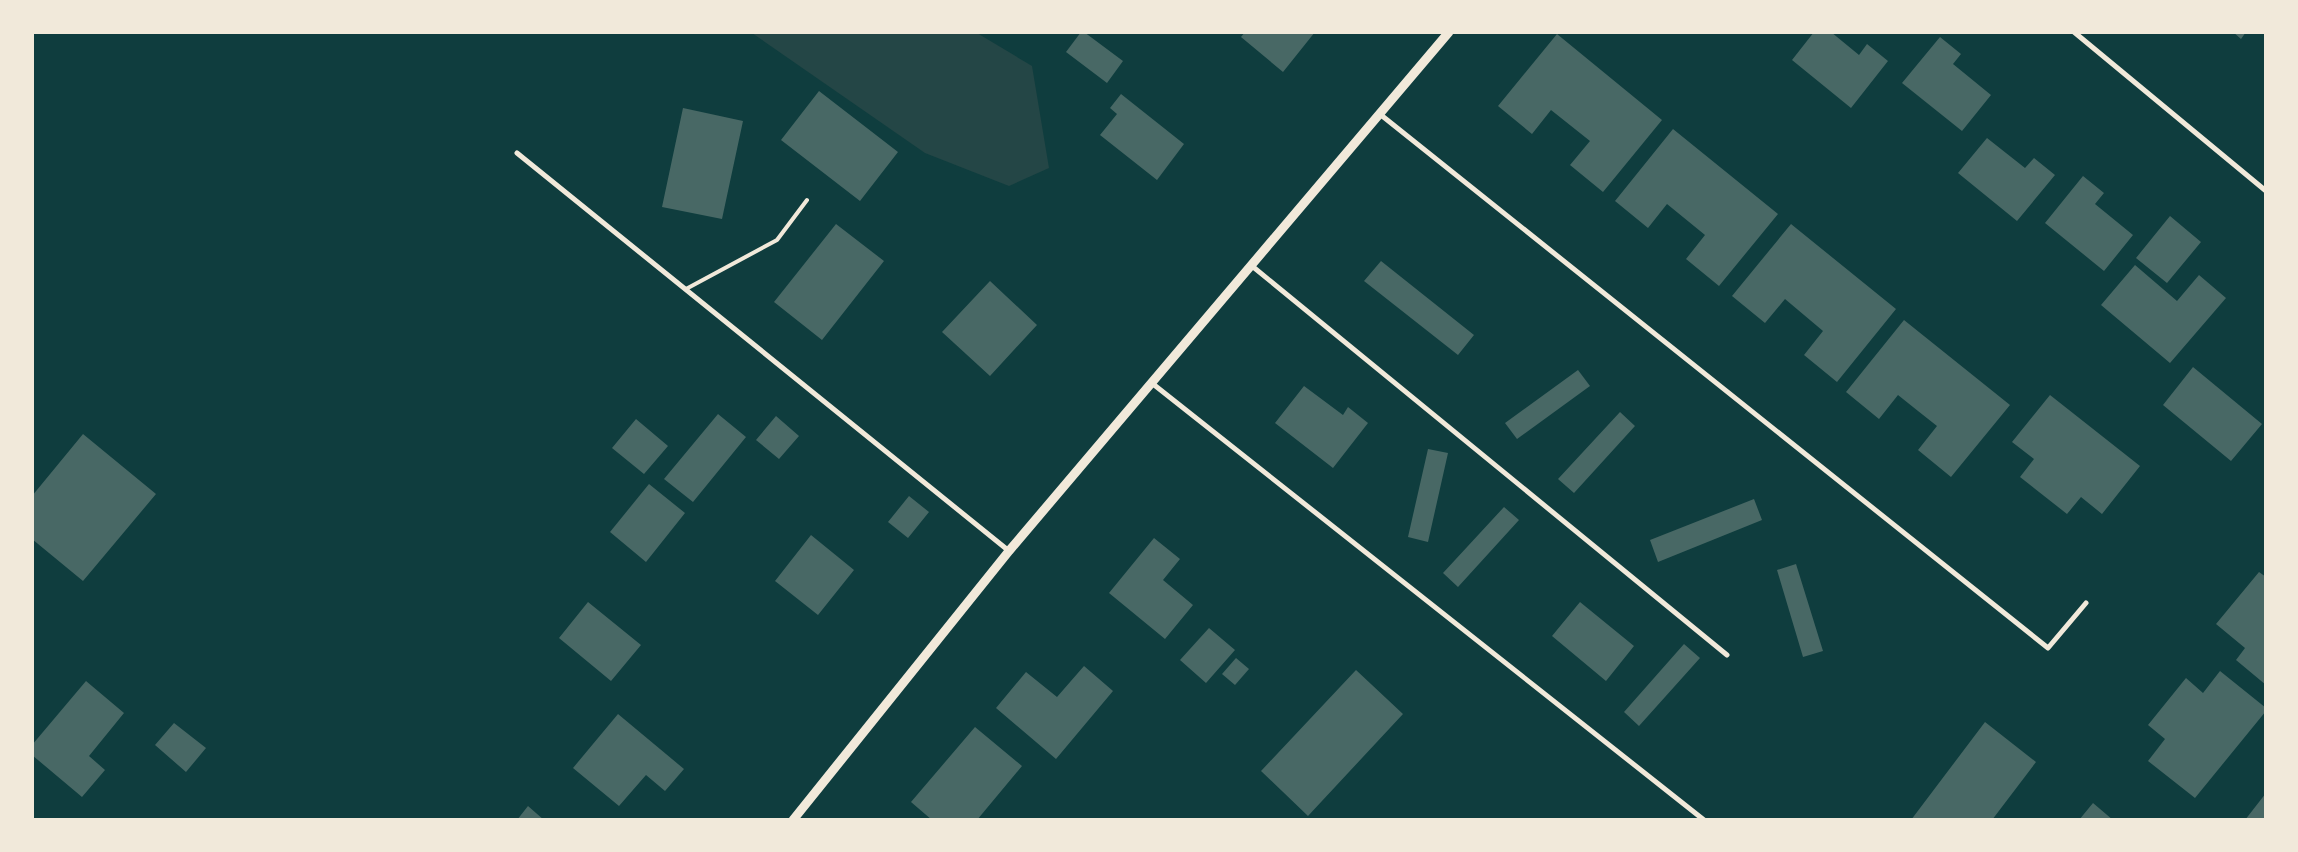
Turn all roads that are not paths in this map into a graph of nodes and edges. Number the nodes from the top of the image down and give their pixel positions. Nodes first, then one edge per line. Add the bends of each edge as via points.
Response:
1 (1449, 32) edge
2 (2074, 32) edge
3 (1381, 115) junction
4 (517, 153) dead end
5 (2266, 191) edge
6 (806, 200) dead end
7 (1252, 266) junction
8 (686, 289) junction
9 (1152, 384) junction
10 (1008, 551) junction
11 (2086, 603) dead end
12 (1727, 655) dead end
13 (793, 820) edge
14 (1704, 820) edge

1 - 3 street
2 - 5 street
3 - 7 street
3 - 11 street via 2048,648
4 - 8 street
6 - 8 lane via 777,240
7 - 9 street
7 - 12 street
8 - 10 street
9 - 10 street
9 - 14 street
10 - 13 street

